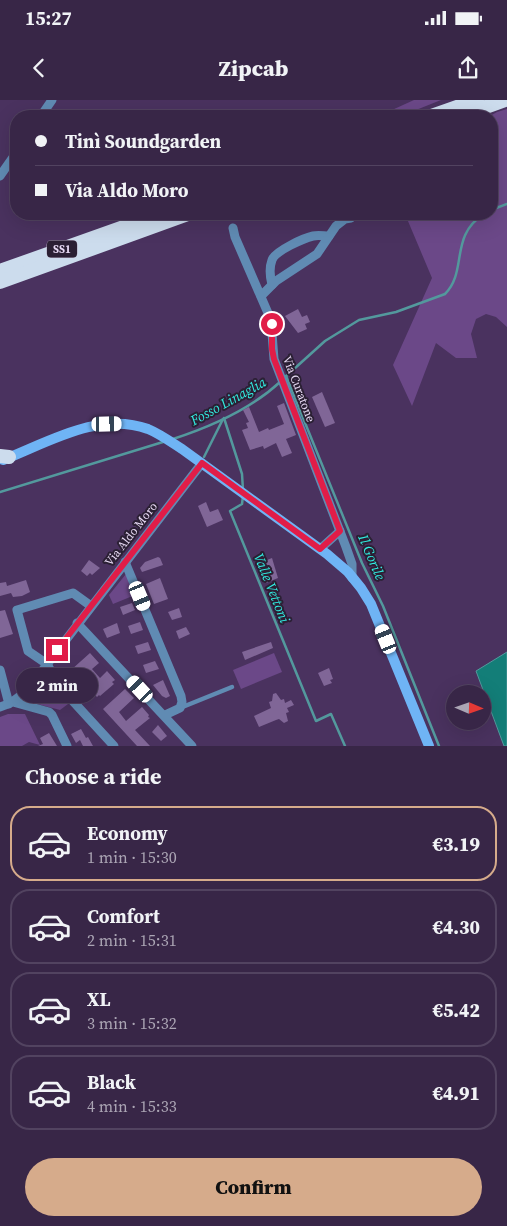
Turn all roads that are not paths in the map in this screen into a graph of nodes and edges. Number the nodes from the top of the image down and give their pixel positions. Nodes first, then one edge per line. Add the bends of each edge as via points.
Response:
1 (477, 100) edge
2 (505, 100) edge
3 (460, 110) edge
4 (465, 110) edge
5 (10, 162) edge
6 (0, 176) edge
7 (143, 220) edge
8 (171, 220) edge
9 (346, 220) edge
10 (233, 228) dead end
11 (329, 236) junction
12 (0, 271) edge
13 (14, 277) junction
14 (0, 282) edge
15 (272, 285) junction
16 (0, 289) edge
17 (261, 296) junction
18 (3, 458) edge
19 (202, 463) junction
20 (340, 531) junction
21 (320, 549) junction
22 (125, 562) junction
23 (352, 578) junction
24 (91, 606) junction
25 (77, 623) junction
26 (47, 664) junction
27 (0, 670) edge
28 (232, 687) dead end
29 (7, 704) edge
30 (180, 708) junction
31 (164, 715) junction
32 (67, 746) edge
33 (114, 746) edge
34 (192, 746) edge
35 (429, 746) edge

1 - 3 highway
2 - 4 highway
5 - 6 street
7 - 12 highway, SS1
8 - 13 highway, SS1
9 - 11 street
10 - 17 street, Via Curatone via 234,237
11 - 15 street via 317,254
11 - 15 street via 305,238 278,253 272,260
13 - 14 highway, SS1
13 - 16 highway via 10,285
15 - 17 street
17 - 20 street, Via Curatone via 272,320 273,354
18 - 19 main road via 93,426 131,424 159,434
19 - 21 main road
19 - 22 street, Via Aldo Moro
20 - 21 street
20 - 23 street, Via Curatone via 352,564
21 - 23 main road
22 - 24 street, Via Aldo Moro
22 - 30 street via 181,696
23 - 35 main road via 375,611
24 - 25 street, Via Aldo Moro
24 - 26 street via 72,592 17,610 28,651
25 - 26 street, Via Aldo Moro
25 - 31 street
26 - 29 street, Via Aldo Moro via 23,694
26 - 33 street via 59,686
27 - 29 street
28 - 30 lane
29 - 32 street via 49,712
30 - 31 street
31 - 34 street

